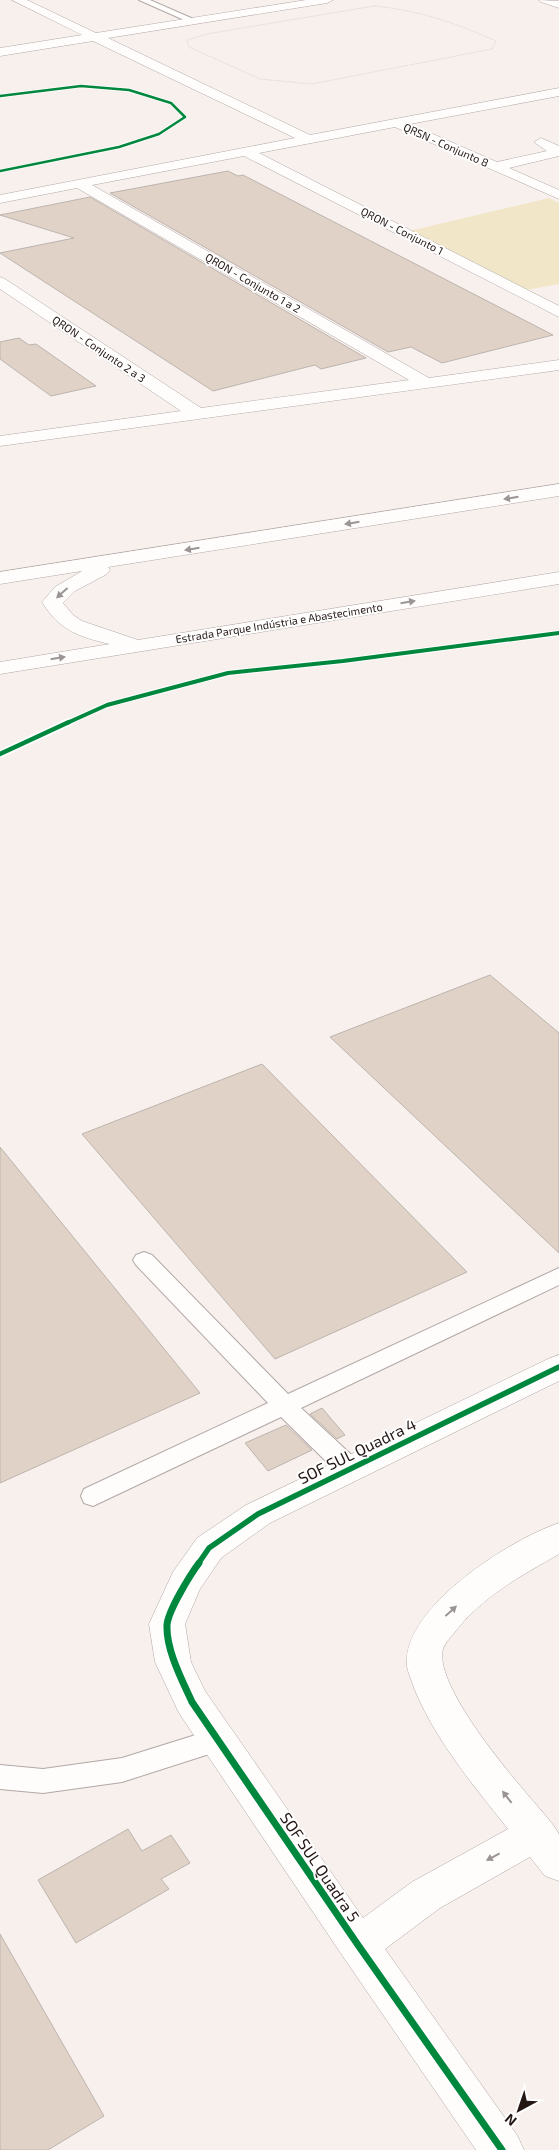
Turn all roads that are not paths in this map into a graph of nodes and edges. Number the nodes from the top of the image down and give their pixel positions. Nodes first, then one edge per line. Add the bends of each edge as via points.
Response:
1 (18, 0) edge
2 (143, 0) edge
3 (327, 0) edge
4 (545, 0) edge
5 (559, 5) edge
6 (194, 21) junction
7 (93, 37) junction
8 (0, 52) edge
9 (559, 92) edge
10 (542, 96) junction
11 (559, 102) edge
12 (398, 123) junction
13 (308, 139) junction
14 (541, 142) dead end
15 (245, 151) junction
16 (495, 167) junction
17 (80, 184) junction
18 (559, 195) edge
19 (0, 199) edge
20 (0, 282) edge
21 (559, 312) edge
22 (559, 365) edge
23 (426, 383) junction
24 (199, 415) junction
25 (0, 441) edge
26 (559, 490) edge
27 (119, 561) junction
28 (0, 578) edge
29 (559, 578) edge
30 (139, 645) junction
31 (3, 668) edge
32 (144, 1260) dead end
33 (559, 1276) edge
34 (559, 1368) edge
35 (286, 1407) junction
36 (349, 1468) junction
37 (93, 1496) dead end
38 (559, 1537) edge
39 (184, 1582) joint
40 (218, 1740) junction
41 (0, 1777) edge
42 (547, 1848) edge
43 (358, 1945) junction
44 (502, 2150) edge

1 - 7 main road
2 - 6 lane
3 - 6 main road
4 - 5 main road
6 - 7 main road
7 - 8 main road
7 - 13 main road
9 - 10 main road
10 - 11 main road
10 - 12 main road
12 - 13 main road
12 - 16 main road, QRSN - Conjunto 8
13 - 15 main road
14 - 16 main road, QRSN - Conjunto 8 via 559,152
15 - 17 main road
15 - 21 main road, QRON - Conjunto 1
16 - 18 main road, QRSN - Conjunto 8
17 - 19 main road
17 - 23 main road, QRON - Conjunto 1 a 2
20 - 24 main road, QRON - Conjunto 2 a 3
22 - 23 main road
23 - 24 main road
24 - 25 main road
26 -> 27 main road
27 - 28 main road
27 -> 30 main road via 76,581 52,602 56,612 69,622 100,635
30 -> 29 main road, Estrada Parque Indústria e Abastecimento
31 -> 30 main road, Estrada Parque Indústria e Abastecimento
32 - 35 lane
33 - 35 lane
34 - 36 main road, SOF SUL Quadra 4
35 - 36 lane
35 - 37 lane
36 - 39 main road, SOF SUL Quadra 4 via 258,1514 209,1548
42 -> 38 main road via 454,1729 427,1679 424,1651 440,1620 485,1580
39 - 40 main road, SOF SUL Quadra 5 via 167,1624 173,1662 192,1702
40 - 41 lane via 122,1770 43,1781
40 - 43 main road, SOF SUL Quadra 5
42 -> 43 main road via 426,1894
43 - 44 main road, SOF SUL Quadra 5

